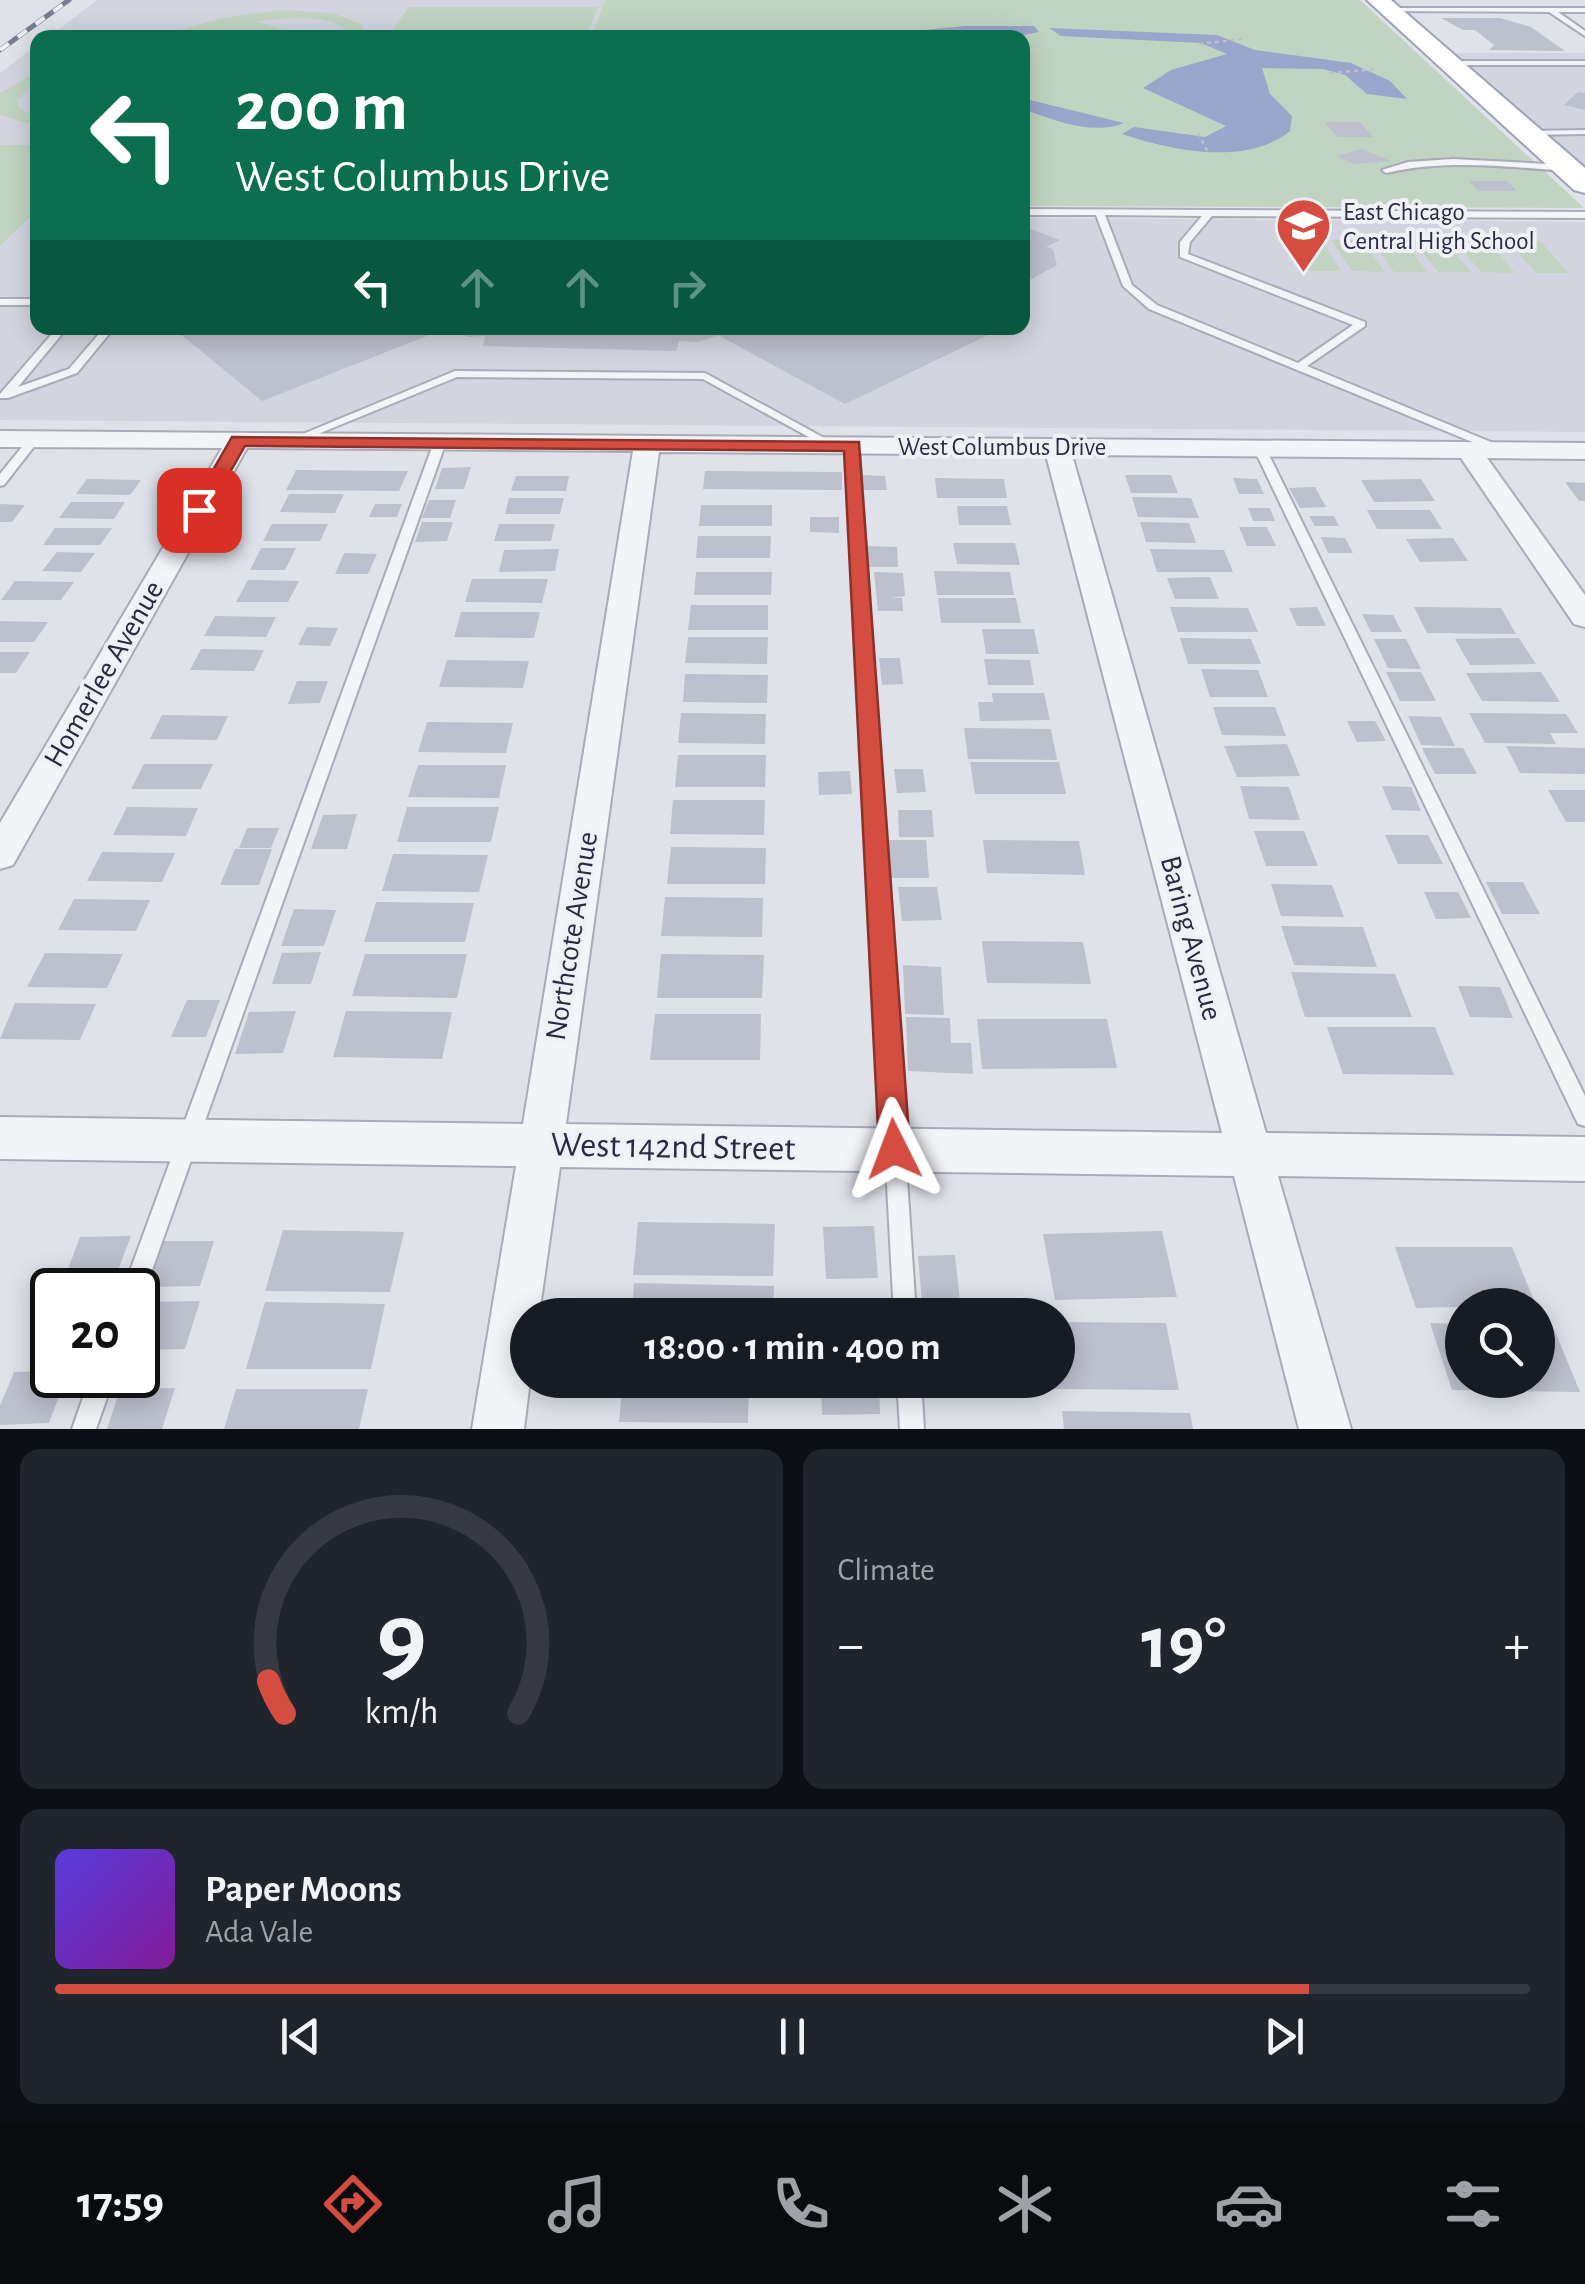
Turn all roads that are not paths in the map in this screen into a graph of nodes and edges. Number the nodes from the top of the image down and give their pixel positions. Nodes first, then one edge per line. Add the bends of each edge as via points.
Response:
1 (1536, 0) edge
2 (1383, 5) edge
3 (1550, 10) junction
4 (1585, 10) edge
5 (1585, 34) edge
6 (1585, 63) edge
7 (1450, 64) junction
8 (1527, 132) junction
9 (1585, 132) edge
10 (1386, 170) dead end
11 (1576, 176) edge
12 (1030, 212) edge
13 (1098, 212) junction
14 (1209, 214) junction
15 (1585, 216) edge
16 (0, 302) edge
17 (30, 302) edge
18 (56, 335) edge
19 (102, 335) edge
20 (1299, 367) junction
21 (2, 399) edge
22 (0, 439) edge
23 (34, 439) junction
24 (239, 441) junction
25 (292, 441) junction
26 (440, 442) junction
27 (648, 444) junction
28 (842, 445) junction
29 (1057, 447) junction
30 (1260, 449) junction
31 (1468, 450) junction
32 (1503, 450) junction
33 (1585, 451) edge
34 (0, 482) edge
35 (1585, 617) edge
36 (0, 855) edge
37 (1585, 1118) edge
38 (0, 1138) edge
39 (188, 1140) junction
40 (540, 1145) junction
41 (894, 1149) junction
42 (1249, 1153) junction
43 (1585, 1159) edge
44 (142, 1268) edge
45 (903, 1298) edge
46 (95, 1398) edge
47 (909, 1398) edge
48 (84, 1429) edge
49 (498, 1429) edge
50 (912, 1429) edge
51 (1325, 1429) edge

1 - 3 lane
2 - 3 lane
2 - 7 main road
3 - 4 lane
3 - 5 lane
6 - 7 lane
7 - 8 main road
8 - 9 lane
8 - 11 main road
10 - 11 lane via 1446,162
12 - 13 lane
13 - 14 lane
13 - 20 lane via 1128,286 1142,301
14 - 15 lane
14 - 20 lane via 1185,242 1183,255 1361,324
16 - 17 lane
18 - 21 lane
19 - 21 lane via 74,371
20 - 32 lane
22 - 23 street, West Columbus Drive
23 - 24 street, West Columbus Drive
23 - 34 lane
24 - 25 street, West Columbus Drive
24 - 36 street, Homerlee Avenue
25 - 26 street, West Columbus Drive
25 - 28 lane via 456,374 704,376
26 - 27 street, West Columbus Drive
26 - 39 lane
27 - 28 street, West Columbus Drive
27 - 40 street, Northcote Avenue
28 - 29 street, West Columbus Drive
28 - 41 lane
29 - 30 street, West Columbus Drive
29 - 42 street, Baring Avenue
30 - 31 street, West Columbus Drive
30 - 37 lane
31 - 32 street, West Columbus Drive
31 - 35 street
32 - 33 street, West Columbus Drive
38 - 39 street, West 142nd Street
39 - 40 street, West 142nd Street
39 - 44 lane
40 - 41 street, West 142nd Street
40 - 49 street, Northcote Avenue
41 - 42 street, West 142nd Street
41 - 45 lane
42 - 43 street, West 142nd Street
42 - 51 street, Baring Avenue
46 - 48 lane
47 - 50 lane

